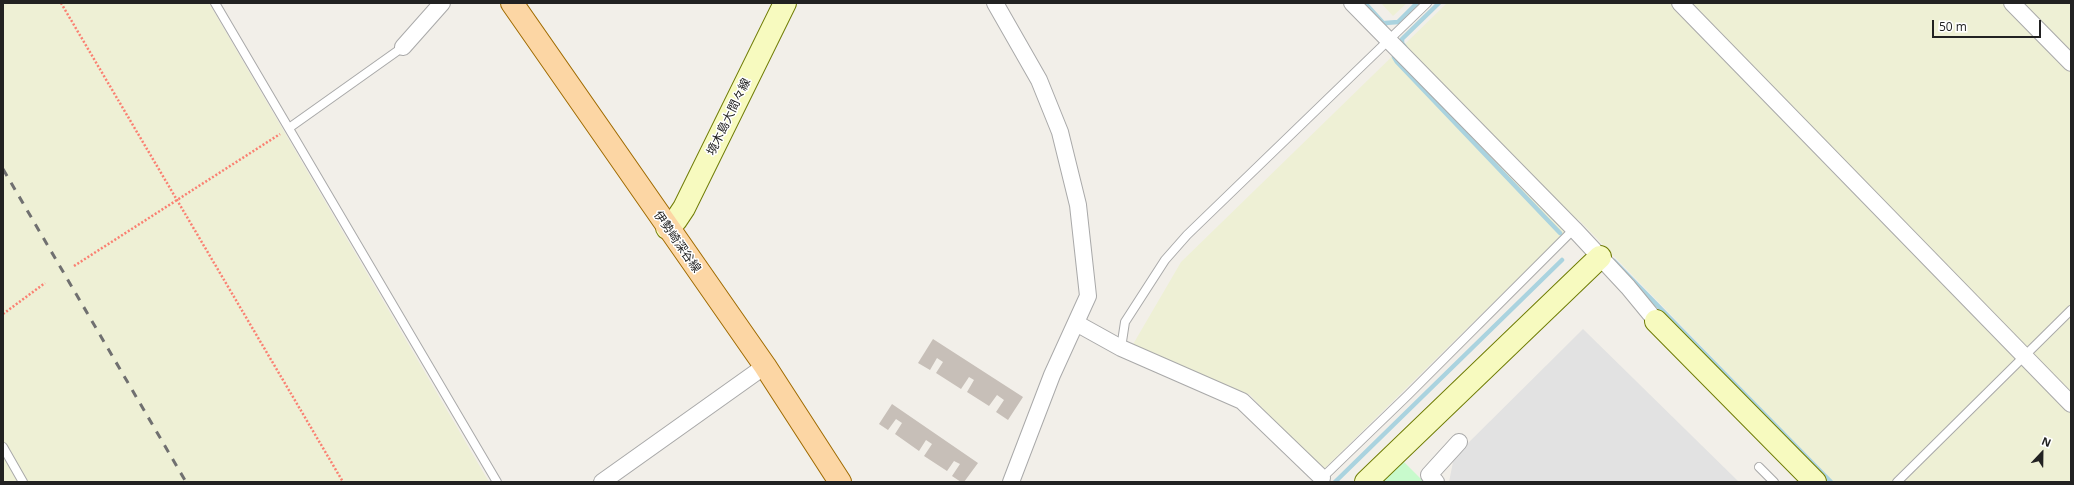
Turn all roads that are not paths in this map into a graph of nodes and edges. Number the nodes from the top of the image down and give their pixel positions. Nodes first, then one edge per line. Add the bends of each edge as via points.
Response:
1 (215, 3) edge
2 (442, 3) edge
3 (512, 3) edge
4 (785, 3) edge
5 (995, 3) edge
6 (1352, 3) edge
7 (1427, 3) edge
8 (1680, 3) edge
9 (2012, 3) edge
10 (1389, 39) junction
11 (403, 47) joint
12 (2071, 63) edge
13 (289, 128) junction
14 (667, 228) junction
15 (1574, 229) junction
16 (1600, 257) junction
17 (2071, 310) edge
18 (1656, 321) joint
19 (1076, 323) junction
20 (1121, 348) junction
21 (2024, 356) junction
22 (765, 366) junction
23 (2071, 404) edge
24 (1459, 442) dead end
25 (3, 447) edge
26 (1759, 467) dead end
27 (1320, 480) edge
28 (23, 482) edge
29 (497, 482) edge
30 (602, 482) edge
31 (840, 482) edge
32 (1011, 482) edge
33 (1366, 482) edge
34 (1436, 482) edge
35 (1774, 482) edge
36 (1815, 482) edge
37 (1897, 482) edge

1 - 13 lane
2 - 11 street
3 - 14 main road, 伊勢崎深谷線
4 - 14 street, 境木島大間々線 via 684,208
5 - 19 street via 1039,80 1060,132 1071,174 1078,205 1088,296
6 - 10 street
7 - 10 lane
8 - 21 street
9 - 12 street
10 - 15 street
10 - 20 lane via 1178,245 1150,281 1125,322
11 - 13 lane
13 - 29 lane
14 - 22 main road, 伊勢崎深谷線
15 - 16 street
15 - 27 lane
16 - 18 street
16 - 33 street
17 - 21 lane
18 - 36 street
19 - 20 street
19 - 32 street via 1052,375
20 - 27 street via 1242,401
21 - 23 street
21 - 37 lane
22 - 30 street
22 - 31 main road, 伊勢崎深谷線
24 - 34 street via 1429,475
25 - 28 lane
26 - 35 lane

